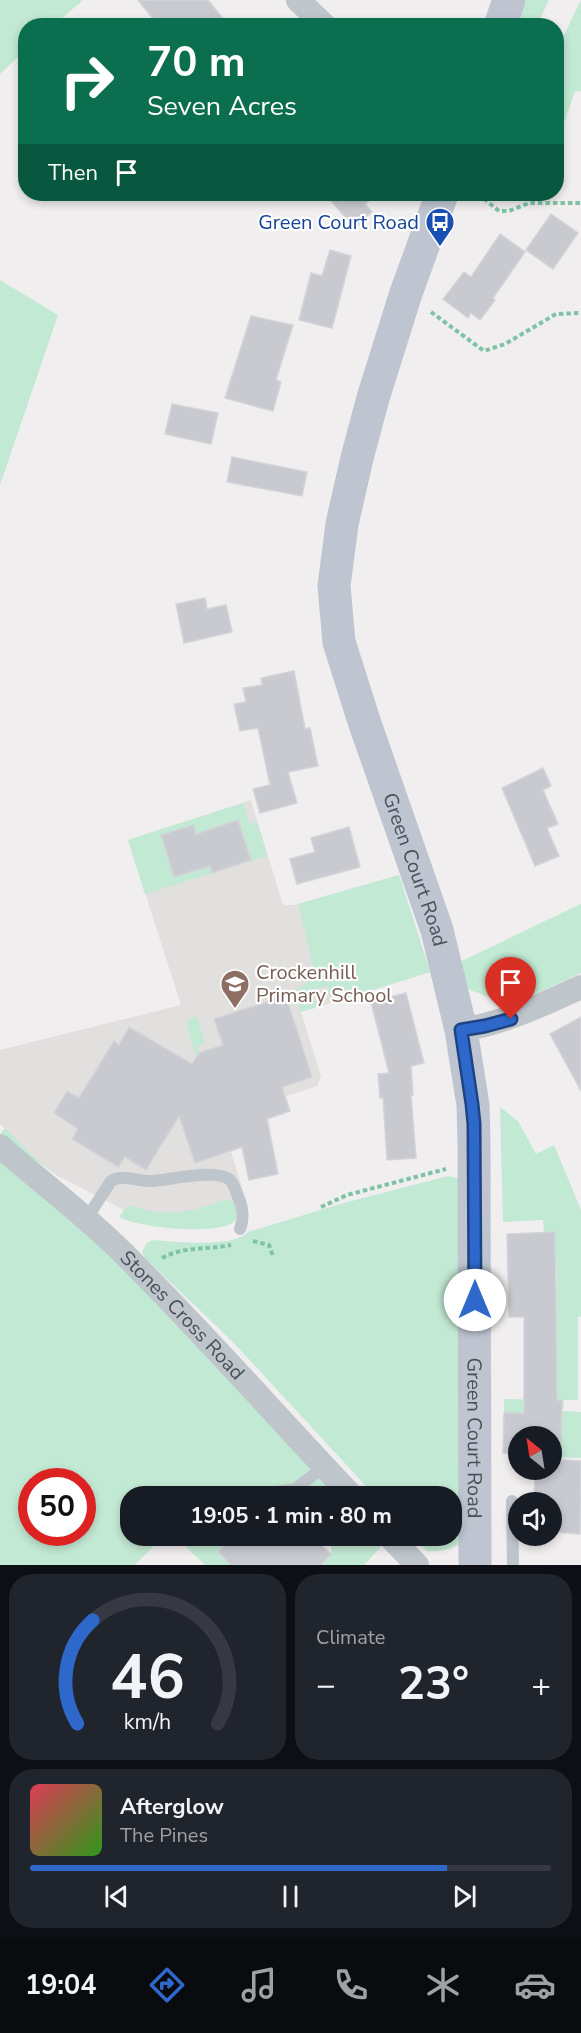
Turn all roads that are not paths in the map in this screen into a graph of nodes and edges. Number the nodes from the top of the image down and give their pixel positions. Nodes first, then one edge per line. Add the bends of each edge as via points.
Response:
1 (298, 0) edge
2 (508, 0) edge
3 (317, 18) edge
4 (502, 18) edge
5 (439, 201) edge
6 (581, 987) edge
7 (461, 1030) junction
8 (0, 1146) edge
9 (87, 1218) junction
10 (240, 1229) dead end
11 (324, 1467) junction
12 (300, 1486) edge
13 (342, 1486) edge
14 (399, 1546) edge
15 (513, 1546) edge
16 (417, 1565) edge
17 (475, 1565) edge
18 (513, 1565) edge

1 - 3 street
2 - 4 main road
5 - 7 main road, Green Court Road via 373,398 342,524 334,586 339,642 435,922
6 - 7 street via 511,1019
7 - 17 main road, Green Court Road via 472,1104 475,1168
8 - 9 street, Stones Cross Road
9 - 10 lane via 116,1178 151,1181 216,1174 226,1177 240,1201
9 - 11 street, Stones Cross Road via 216,1348
11 - 12 lane
11 - 13 street, Stones Cross Road
14 - 16 street
15 - 18 lane

